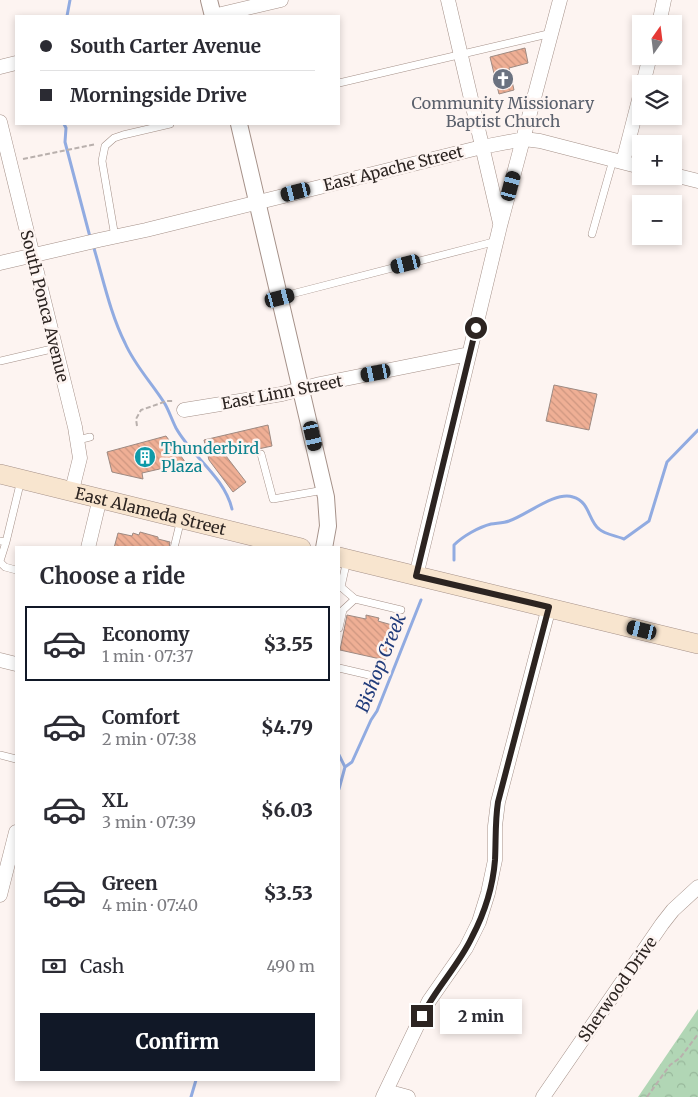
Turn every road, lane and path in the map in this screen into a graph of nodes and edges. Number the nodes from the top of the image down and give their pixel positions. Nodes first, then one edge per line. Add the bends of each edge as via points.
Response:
1 (209, 0) edge
2 (281, 0) edge
3 (448, 0) edge
4 (560, 0) edge
5 (664, 0) edge
6 (213, 15) edge
7 (217, 15) edge
8 (660, 15) edge
9 (552, 33) junction
10 (460, 54) junction
11 (15, 63) edge
12 (0, 67) edge
13 (340, 84) edge
14 (632, 119) edge
15 (0, 122) edge
16 (166, 125) edge
17 (239, 125) edge
18 (524, 139) junction
19 (109, 142) junction
20 (482, 147) junction
21 (618, 160) junction
22 (10, 162) edge
23 (632, 164) edge
24 (682, 177) edge
25 (698, 182) edge
26 (258, 202) junction
27 (500, 226) junction
28 (592, 234) dead end
29 (115, 236) junction
30 (497, 241) junction
31 (32, 256) junction
32 (0, 263) edge
33 (280, 298) junction
34 (56, 348) junction
35 (469, 354) junction
36 (0, 361) edge
37 (302, 389) junction
38 (167, 401) dead end
39 (184, 410) dead end
40 (137, 426) dead end
41 (262, 454) dead end
42 (0, 474) edge
43 (22, 479) junction
44 (72, 490) junction
45 (325, 490) junction
46 (100, 498) junction
47 (181, 518) junction
48 (3, 542) edge
49 (263, 543) edge
50 (88, 546) edge
51 (174, 546) edge
52 (286, 546) edge
53 (324, 546) edge
54 (343, 558) edge
55 (0, 562) edge
56 (15, 570) edge
57 (416, 576) junction
58 (340, 587) edge
59 (355, 599) junction
60 (549, 607) junction
61 (401, 610) dead end
62 (340, 624) edge
63 (698, 644) edge
64 (0, 660) edge
65 (15, 664) edge
66 (340, 668) edge
67 (369, 675) dead end
68 (0, 755) edge
69 (15, 759) edge
70 (15, 834) edge
71 (6, 849) edge
72 (698, 887) edge
73 (0, 895) edge
74 (698, 1034) edge
75 (384, 1094) edge
76 (408, 1097) edge
77 (543, 1097) edge
78 (647, 1097) edge

1 - 6 street
2 - 7 street
3 - 10 street
4 - 9 street
5 - 8 street
9 - 10 lane
9 - 18 street
10 - 13 lane
10 - 20 street
11 - 12 street
14 - 21 street
15 - 22 street, South Ponca Avenue
16 - 19 lane via 123,135
17 - 26 street
18 - 20 street, East Apache Street
18 - 21 street, East Apache Street
18 - 27 street
19 - 22 path
19 - 29 lane via 102,161
20 - 26 street, East Apache Street
20 - 27 street
21 - 23 street, East Apache Street
21 - 28 lane
22 - 31 street, South Ponca Avenue
24 - 25 street
26 - 29 street, East Apache Street
26 - 33 street
27 - 30 street
29 - 31 street, East Apache Street
30 - 33 lane
30 - 35 street
31 - 32 street, East Apache Street
31 - 34 street, South Ponca Avenue
33 - 37 street
34 - 36 lane
34 - 44 street, South Ponca Avenue via 84,438
35 - 37 street, East Linn Street
35 - 57 street
37 - 39 street, East Linn Street
37 - 45 street
38 - 40 path via 141,410 136,419
41 - 45 lane via 273,499
42 - 43 main road, East Alameda Street
43 - 44 main road, East Alameda Street
43 - 48 lane
44 - 46 main road, East Alameda Street
45 - 53 street via 328,526
46 - 47 main road, East Alameda Street
46 - 50 street
47 - 49 main road, East Alameda Street
47 - 51 lane
48 - 55 lane
49 - 52 main road, East Alameda Street
54 - 57 main road
54 - 58 lane
55 - 56 lane
57 - 60 main road
58 - 59 lane
59 - 61 lane
59 - 62 lane via 343,610
60 - 63 main road
60 - 75 street via 498,802 495,860 483,910 466,948 429,1001
64 - 65 street
66 - 67 lane
68 - 69 lane
70 - 71 street
71 - 73 street
72 - 77 street, Sherwood Drive via 662,924
74 - 78 path
75 - 76 street

